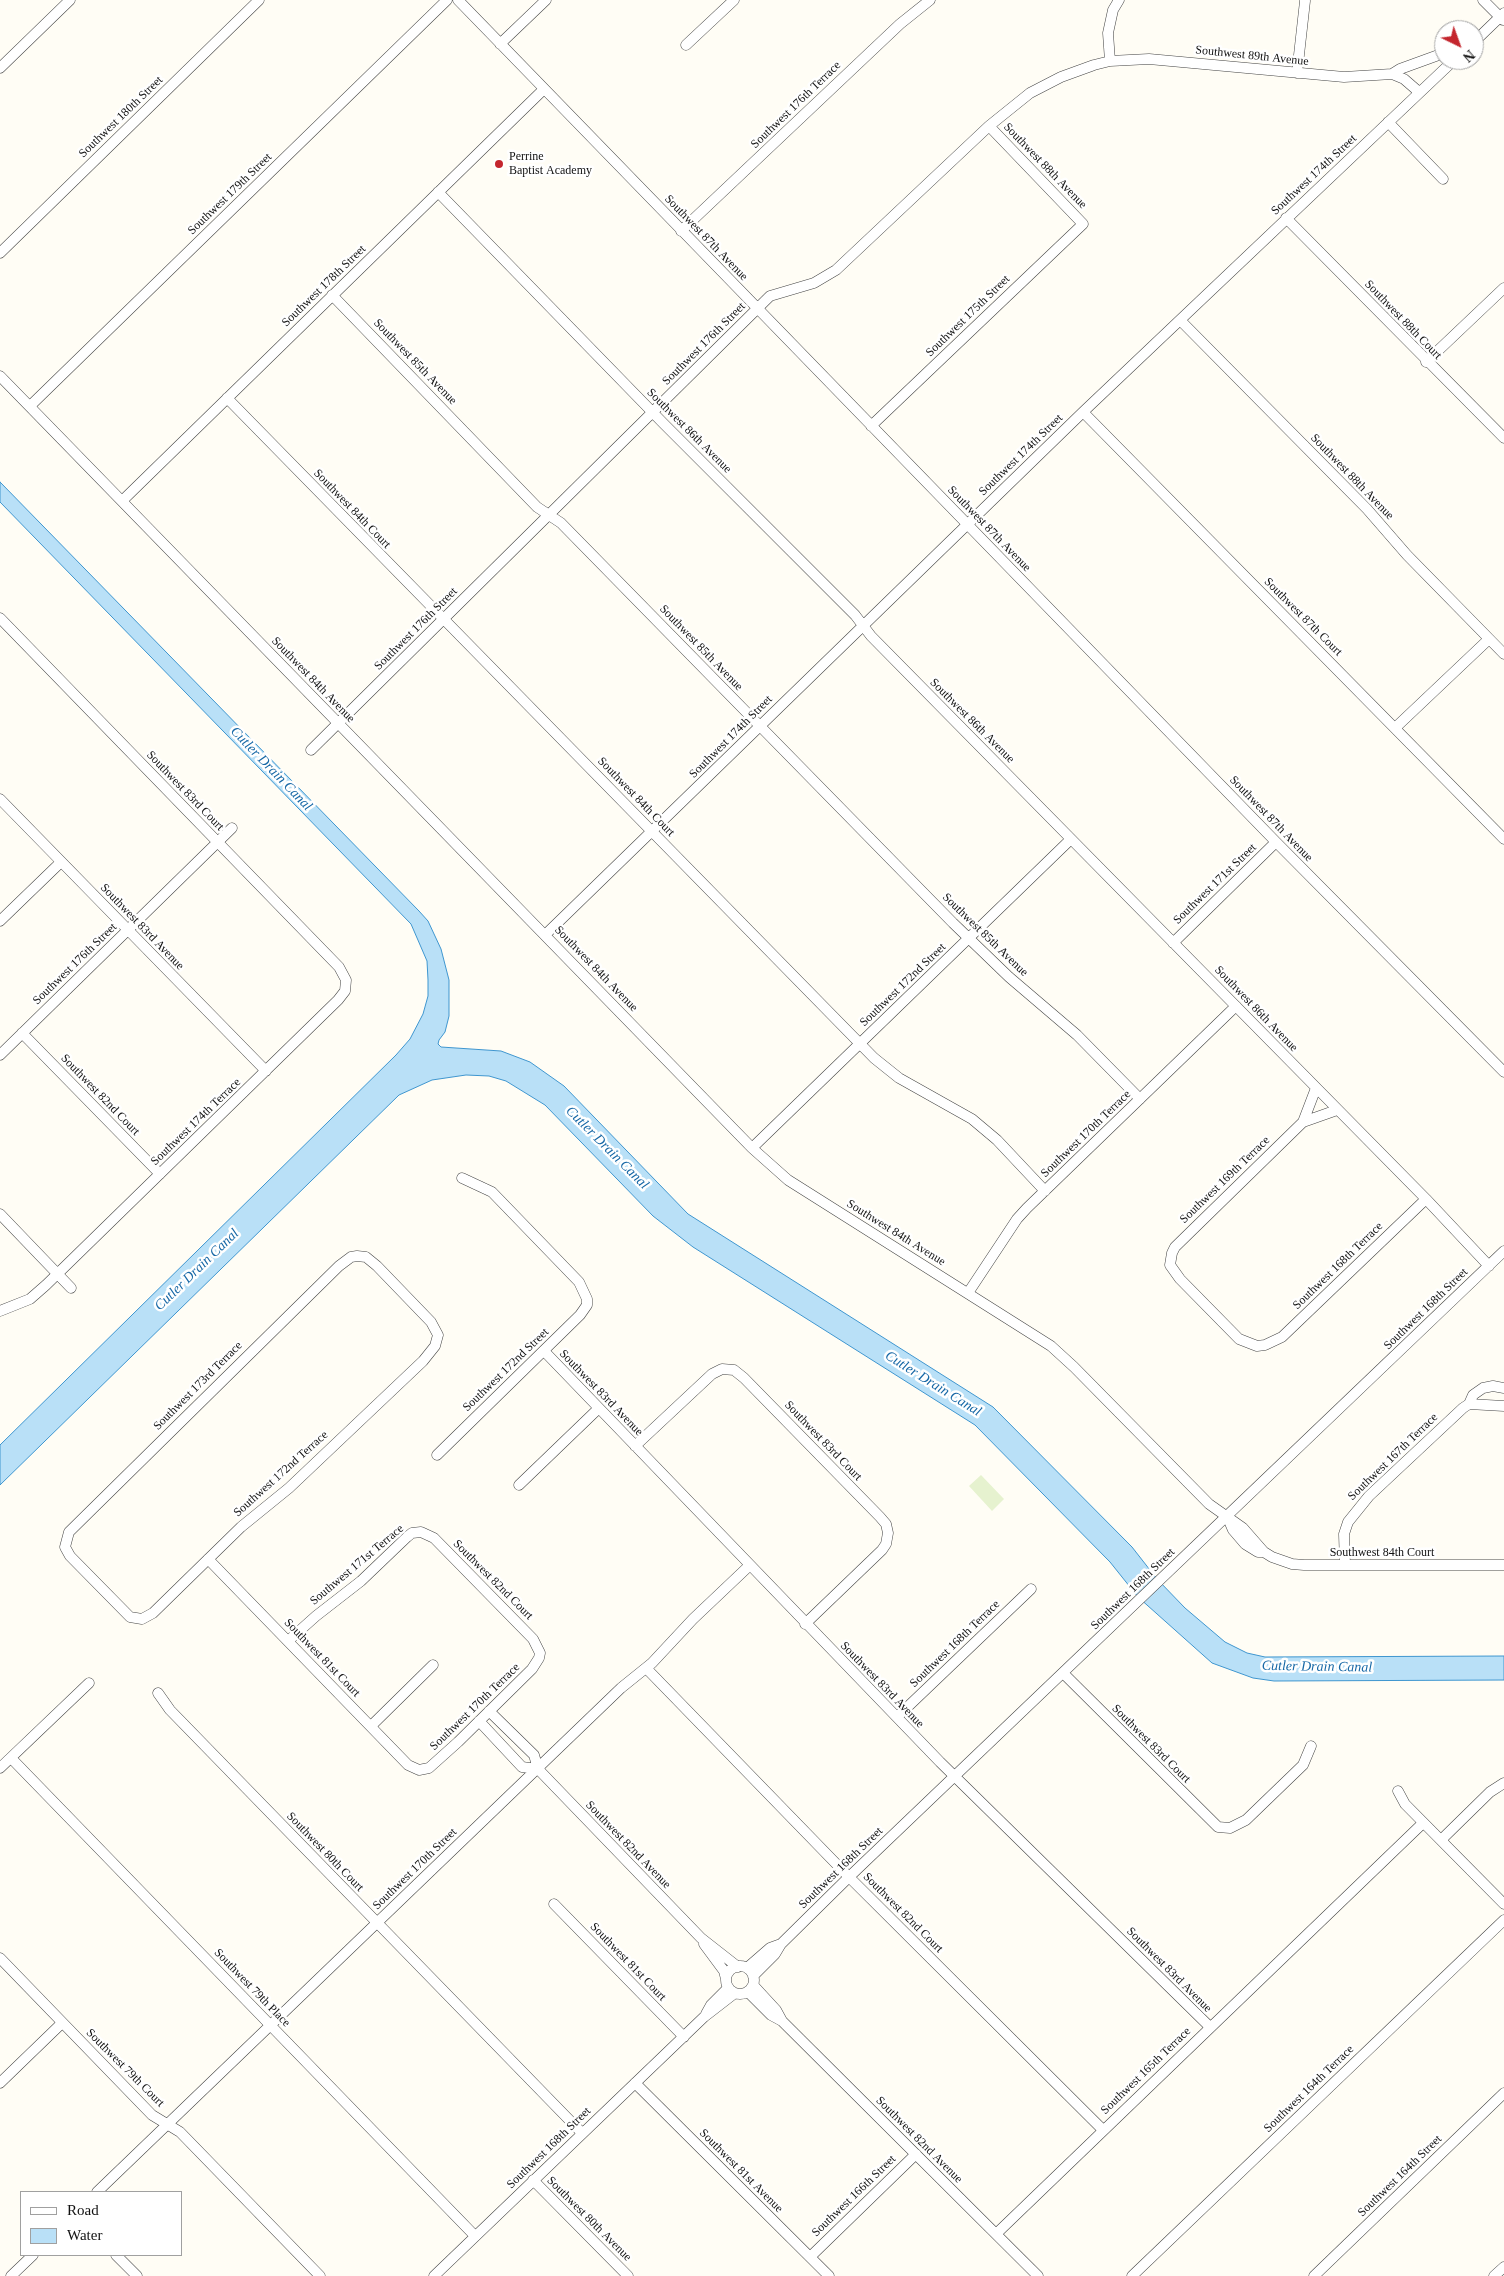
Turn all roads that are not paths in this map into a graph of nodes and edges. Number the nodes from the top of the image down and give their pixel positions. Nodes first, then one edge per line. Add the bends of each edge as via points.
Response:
1 (70, 0) edge
2 (259, 0) edge
3 (447, 0) edge
4 (458, 0) edge
5 (546, 0) edge
6 (734, 0) edge
7 (930, 0) edge
8 (1119, 0) edge
9 (1483, 0) edge
10 (1305, 1) edge
11 (1503, 17) edge
12 (1484, 33) edge
13 (500, 44) junction
14 (686, 45) dead end
15 (1434, 57) edge
16 (1110, 61) junction
17 (0, 68) edge
18 (1443, 70) edge
19 (1297, 74) junction
20 (1392, 74) junction
21 (544, 89) junction
22 (1419, 92) junction
23 (1388, 122) junction
24 (989, 126) junction
25 (1443, 179) dead end
26 (438, 192) junction
27 (1286, 218) junction
28 (1083, 224) joint
29 (681, 231) junction
30 (0, 253) edge
31 (1504, 288) edge
32 (332, 295) junction
33 (757, 308) junction
34 (1180, 320) junction
35 (1426, 362) junction
36 (0, 376) edge
37 (227, 398) junction
38 (30, 406) junction
39 (653, 412) junction
40 (1083, 412) junction
41 (871, 426) junction
42 (1504, 438) edge
43 (122, 502) junction
44 (550, 515) junction
45 (967, 524) junction
46 (0, 619) edge
47 (444, 619) junction
48 (863, 625) junction
49 (1489, 639) junction
50 (1504, 654) edge
51 (337, 724) junction
52 (760, 726) junction
53 (1395, 728) junction
54 (311, 750) dead end
55 (0, 799) edge
56 (232, 828) dead end
57 (653, 832) junction
58 (1071, 839) junction
59 (1504, 839) edge
60 (218, 842) junction
61 (1276, 842) junction
62 (61, 862) junction
63 (0, 920) edge
64 (128, 930) junction
65 (545, 935) junction
66 (970, 938) junction
67 (1173, 943) junction
68 (346, 984) joint
69 (1236, 1006) junction
70 (22, 1033) junction
71 (860, 1043) junction
72 (0, 1055) edge
73 (266, 1071) junction
74 (1504, 1072) edge
75 (1316, 1088) junction
76 (1140, 1099) junction
77 (1337, 1110) junction
78 (1303, 1122) junction
79 (752, 1148) junction
80 (160, 1174) junction
81 (462, 1178) dead end
82 (1046, 1190) junction
83 (1426, 1199) junction
84 (0, 1214) edge
85 (1504, 1252) edge
86 (357, 1256) joint
87 (1489, 1266) junction
88 (58, 1274) junction
89 (71, 1288) dead end
90 (968, 1293) junction
91 (0, 1311) edge
92 (1264, 1345) joint
93 (544, 1351) junction
94 (1504, 1388) edge
95 (1470, 1404) junction
96 (1504, 1406) edge
97 (599, 1408) junction
98 (636, 1446) junction
99 (437, 1455) dead end
100 (520, 1485) dead end
101 (1227, 1516) junction
102 (421, 1532) joint
103 (208, 1559) junction
104 (750, 1565) junction
105 (1345, 1565) junction
106 (1504, 1565) edge
107 (1031, 1589) dead end
108 (136, 1619) joint
109 (805, 1624) junction
110 (288, 1641) junction
111 (540, 1653) joint
112 (433, 1665) dead end
113 (646, 1668) junction
114 (1063, 1673) junction
115 (89, 1683) dead end
116 (158, 1693) dead end
117 (489, 1711) junction
118 (897, 1718) junction
119 (479, 1721) junction
120 (371, 1726) junction
121 (1311, 1746) dead end
122 (10, 1758) junction
123 (0, 1768) edge
124 (538, 1769) junction
125 (419, 1770) joint
126 (955, 1776) junction
127 (1504, 1783) edge
128 (1398, 1791) dead end
129 (1424, 1823) junction
130 (1441, 1840) junction
131 (849, 1877) junction
132 (554, 1904) dead end
133 (1504, 1904) edge
134 (1504, 1920) edge
135 (377, 1922) junction
136 (701, 1938) junction
137 (0, 1958) edge
138 (748, 1978) junction
139 (730, 1987) junction
140 (62, 2023) junction
141 (271, 2024) junction
142 (1210, 2027) junction
143 (684, 2037) junction
144 (0, 2083) edge
145 (636, 2083) junction
146 (1504, 2093) edge
147 (167, 2124) junction
148 (1103, 2130) junction
149 (582, 2133) junction
150 (916, 2154) junction
151 (533, 2180) junction
152 (98, 2191) edge
153 (996, 2234) junction
154 (475, 2236) junction
155 (32, 2256) edge
156 (117, 2256) edge
157 (810, 2257) junction
158 (1504, 2267) edge
159 (11, 2276) edge
160 (137, 2276) edge
161 (320, 2276) edge
162 (434, 2276) edge
163 (628, 2276) edge
164 (829, 2276) edge
165 (1038, 2276) edge
166 (1132, 2276) edge
167 (1314, 2276) edge
168 (1494, 2276) edge

1 - 17 street
2 - 30 street, Southwest 180th Street
3 - 38 street, Southwest 179th Street
4 - 13 street, Southwest 87th Avenue
5 - 13 street
6 - 14 street
7 - 29 street, Southwest 176th Terrace via 900,24
8 - 16 street via 1109,27
9 - 11 street
10 - 19 street
11 - 12 street
13 - 21 street, Southwest 87th Avenue
15 - 20 street, Southwest 89th Avenue
16 - 19 street, Southwest 89th Avenue via 1165,59
16 - 24 street, Southwest 176th Street via 1077,70 1043,85
18 - 22 street, Southwest 174th Street
19 - 20 street, Southwest 89th Avenue via 1344,77
20 - 22 street
21 - 26 street, Southwest 178th Street
21 - 29 street, Southwest 87th Avenue
22 - 23 street, Southwest 174th Street
23 - 25 street
23 - 27 street, Southwest 174th Street
24 - 28 street, Southwest 88th Avenue
24 - 33 street, Southwest 176th Street via 845,263 814,283 770,296
26 - 32 street, Southwest 178th Street
26 - 39 street, Southwest 86th Avenue
27 - 34 street, Southwest 174th Street
27 - 35 street, Southwest 88th Court
28 - 41 street, Southwest 175th Street
29 - 33 street, Southwest 87th Avenue
31 - 35 street
32 - 37 street, Southwest 178th Street
32 - 44 street, Southwest 85th Avenue via 537,507
33 - 39 street, Southwest 176th Street
33 - 41 street, Southwest 87th Avenue
34 - 40 street, Southwest 174th Street
34 - 49 street, Southwest 88th Avenue
35 - 42 street, Southwest 88th Court
36 - 38 street, Southwest 84th Avenue
37 - 43 street, Southwest 178th Street
37 - 47 street, Southwest 84th Court
38 - 43 street, Southwest 84th Avenue
39 - 44 street, Southwest 176th Street
39 - 48 street, Southwest 86th Avenue
40 - 45 street, Southwest 174th Street
40 - 53 street, Southwest 87th Court
41 - 45 street, Southwest 87th Avenue
43 - 51 street, Southwest 84th Avenue
44 - 47 street, Southwest 176th Street
44 - 52 street, Southwest 85th Avenue
45 - 48 street, Southwest 174th Street
45 - 61 street, Southwest 87th Avenue
46 - 60 street, Southwest 83rd Court
47 - 51 street, Southwest 176th Street
47 - 57 street, Southwest 84th Court
48 - 52 street, Southwest 174th Street
48 - 58 street, Southwest 86th Avenue
49 - 50 street, Southwest 88th Avenue
49 - 53 street
51 - 54 street, Southwest 176th Street
51 - 65 street, Southwest 84th Avenue
52 - 57 street, Southwest 174th Street
52 - 66 street, Southwest 85th Avenue
53 - 59 street, Southwest 87th Court
55 - 62 street, Southwest 83rd Avenue
56 - 60 street, Southwest 176th Street
57 - 65 street, Southwest 174th Street
57 - 71 street, Southwest 84th Court
58 - 66 street, Southwest 172nd Street
58 - 67 street, Southwest 86th Avenue
60 - 64 street, Southwest 176th Street
60 - 68 street, Southwest 83rd Court via 340,967
61 - 67 street, Southwest 171st Street
61 - 74 street, Southwest 87th Avenue
62 - 63 street
62 - 64 street, Southwest 83rd Avenue
64 - 70 street, Southwest 176th Street
64 - 73 street, Southwest 83rd Avenue
65 - 79 street, Southwest 84th Avenue
66 - 71 street, Southwest 172nd Street
66 - 76 street, Southwest 85th Avenue via 1009,977 1077,1035
67 - 69 street, Southwest 86th Avenue
68 - 73 street, Southwest 174th Terrace via 338,1000
69 - 75 street, Southwest 86th Avenue
69 - 76 street, Southwest 170th Terrace
70 - 72 street, Southwest 176th Street
70 - 80 street, Southwest 82nd Court
71 - 79 street, Southwest 172nd Street
71 - 82 street, Southwest 84th Court via 891,1073 978,1123
73 - 80 street, Southwest 174th Terrace
75 - 77 street, Southwest 86th Avenue
75 - 78 street, Southwest 169th Terrace
76 - 82 street, Southwest 170th Terrace
77 - 78 street, Southwest 169th Terrace
77 - 83 street, Southwest 86th Avenue
78 - 92 street, Southwest 169th Terrace via 1193,1227 1175,1247 1170,1260 1174,1272 1240,1339 1257,1346
79 - 90 street, Southwest 84th Avenue via 794,1184
80 - 88 street, Southwest 174th Terrace
81 - 93 street, Southwest 172nd Street via 492,1192 580,1282 587,1305
82 - 90 street, Southwest 170th Terrace via 1017,1219
83 - 87 street, Southwest 86th Avenue
83 - 92 street, Southwest 168th Terrace via 1282,1336
84 - 88 street
85 - 87 street, Southwest 168th Street
86 - 103 street, Southwest 172nd Terrace via 366,1258 384,1273 432,1322 438,1332 438,1340 423,1361 289,1488
86 - 108 street, Southwest 173rd Terrace via 339,1266 72,1528 65,1543 70,1556 125,1613
87 - 101 street, Southwest 168th Street
88 - 89 street
88 - 91 street via 30,1299
90 - 101 street, Southwest 84th Avenue via 1061,1354 1210,1504
93 - 97 street, Southwest 83rd Avenue
93 - 99 street, Southwest 172nd Street
94 - 95 street, Southwest 167th Terrace via 1483,1388 1473,1395
95 - 96 street
95 - 105 street, Southwest 167th Terrace via 1454,1415 1358,1507 1344,1534
97 - 98 street, Southwest 83rd Avenue
97 - 100 street
98 - 104 street, Southwest 83rd Avenue
98 - 109 street, Southwest 83rd Court via 707,1378 718,1370 728,1369 744,1378 880,1517 887,1528 887,1539 876,1557
101 - 105 street, Southwest 84th Court via 1243,1528 1264,1552 1292,1564
101 - 114 street, Southwest 168th Street
102 - 110 street, Southwest 171st Terrace via 407,1537 361,1581
102 - 111 street, Southwest 82nd Court via 434,1538 536,1643
103 - 108 street, Southwest 172nd Terrace via 153,1613
103 - 110 street, Southwest 81st Court
104 - 109 street, Southwest 83rd Avenue
104 - 113 street, Southwest 170th Street
105 - 106 street, Southwest 84th Court
107 - 118 street, Southwest 168th Terrace
109 - 118 street, Southwest 83rd Avenue
110 - 120 street, Southwest 81st Court
111 - 117 street, Southwest 170th Terrace via 532,1669
112 - 120 street
113 - 124 street, Southwest 170th Street via 628,1681
113 - 131 street, Southwest 82nd Court
114 - 121 street, Southwest 83rd Court via 1212,1824 1224,1828 1246,1820 1303,1765
114 - 126 street, Southwest 168th Street
115 - 122 street
116 - 135 street, Southwest 80th Court via 170,1710
117 - 119 street, Southwest 170th Terrace
117 - 124 street, Southwest 82nd Avenue via 534,1755
118 - 126 street, Southwest 83rd Avenue
119 - 124 street, Southwest 82nd Avenue via 522,1767
119 - 125 street, Southwest 170th Terrace via 438,1762
120 - 125 street, Southwest 81st Court via 408,1765
122 - 123 street
122 - 141 street, Southwest 79th Place
124 - 135 street, Southwest 170th Street
124 - 136 street, Southwest 82nd Avenue
126 - 131 street, Southwest 168th Street
126 - 142 street, Southwest 83rd Avenue
127 - 130 street via 1490,1792
128 - 129 street via 1405,1804
129 - 130 street
129 - 142 street, Southwest 165th Terrace
130 - 133 street
131 - 138 street, Southwest 168th Street
131 - 148 street, Southwest 82nd Court
132 - 143 street, Southwest 81st Court
134 - 166 street, Southwest 164th Terrace
135 - 141 street, Southwest 170th Street
135 - 149 street, Southwest 80th Court
136 - 138 street, Southwest 82nd Avenue
136 - 139 street, Southwest 82nd Avenue via 724,1971
137 - 140 street, Southwest 79th Court
138 - 139 street
138 - 139 street, Southwest 168th Street via 730,1971
138 - 150 street, Southwest 82nd Avenue via 772,2015 782,2021
139 - 143 street, Southwest 168th Street
140 - 144 street
140 - 147 street, Southwest 79th Court via 152,2115
141 - 147 street, Southwest 170th Street
141 - 154 street, Southwest 79th Place
142 - 148 street, Southwest 165th Terrace
143 - 145 street, Southwest 168th Street
145 - 149 street, Southwest 168th Street
145 - 157 street, Southwest 81st Avenue
146 - 167 street, Southwest 164th Street
147 - 152 street, Southwest 170th Street
147 - 161 street, Southwest 79th Court via 180,2132
148 - 153 street, Southwest 165th Terrace
149 - 151 street, Southwest 168th Street
150 - 153 street, Southwest 82nd Avenue
150 - 157 street, Southwest 166th Street
151 - 154 street, Southwest 168th Street
151 - 163 street, Southwest 80th Avenue
153 - 165 street, Southwest 82nd Avenue
154 - 162 street, Southwest 168th Street
155 - 159 street
156 - 160 street
157 - 164 street, Southwest 81st Avenue
158 - 168 street

